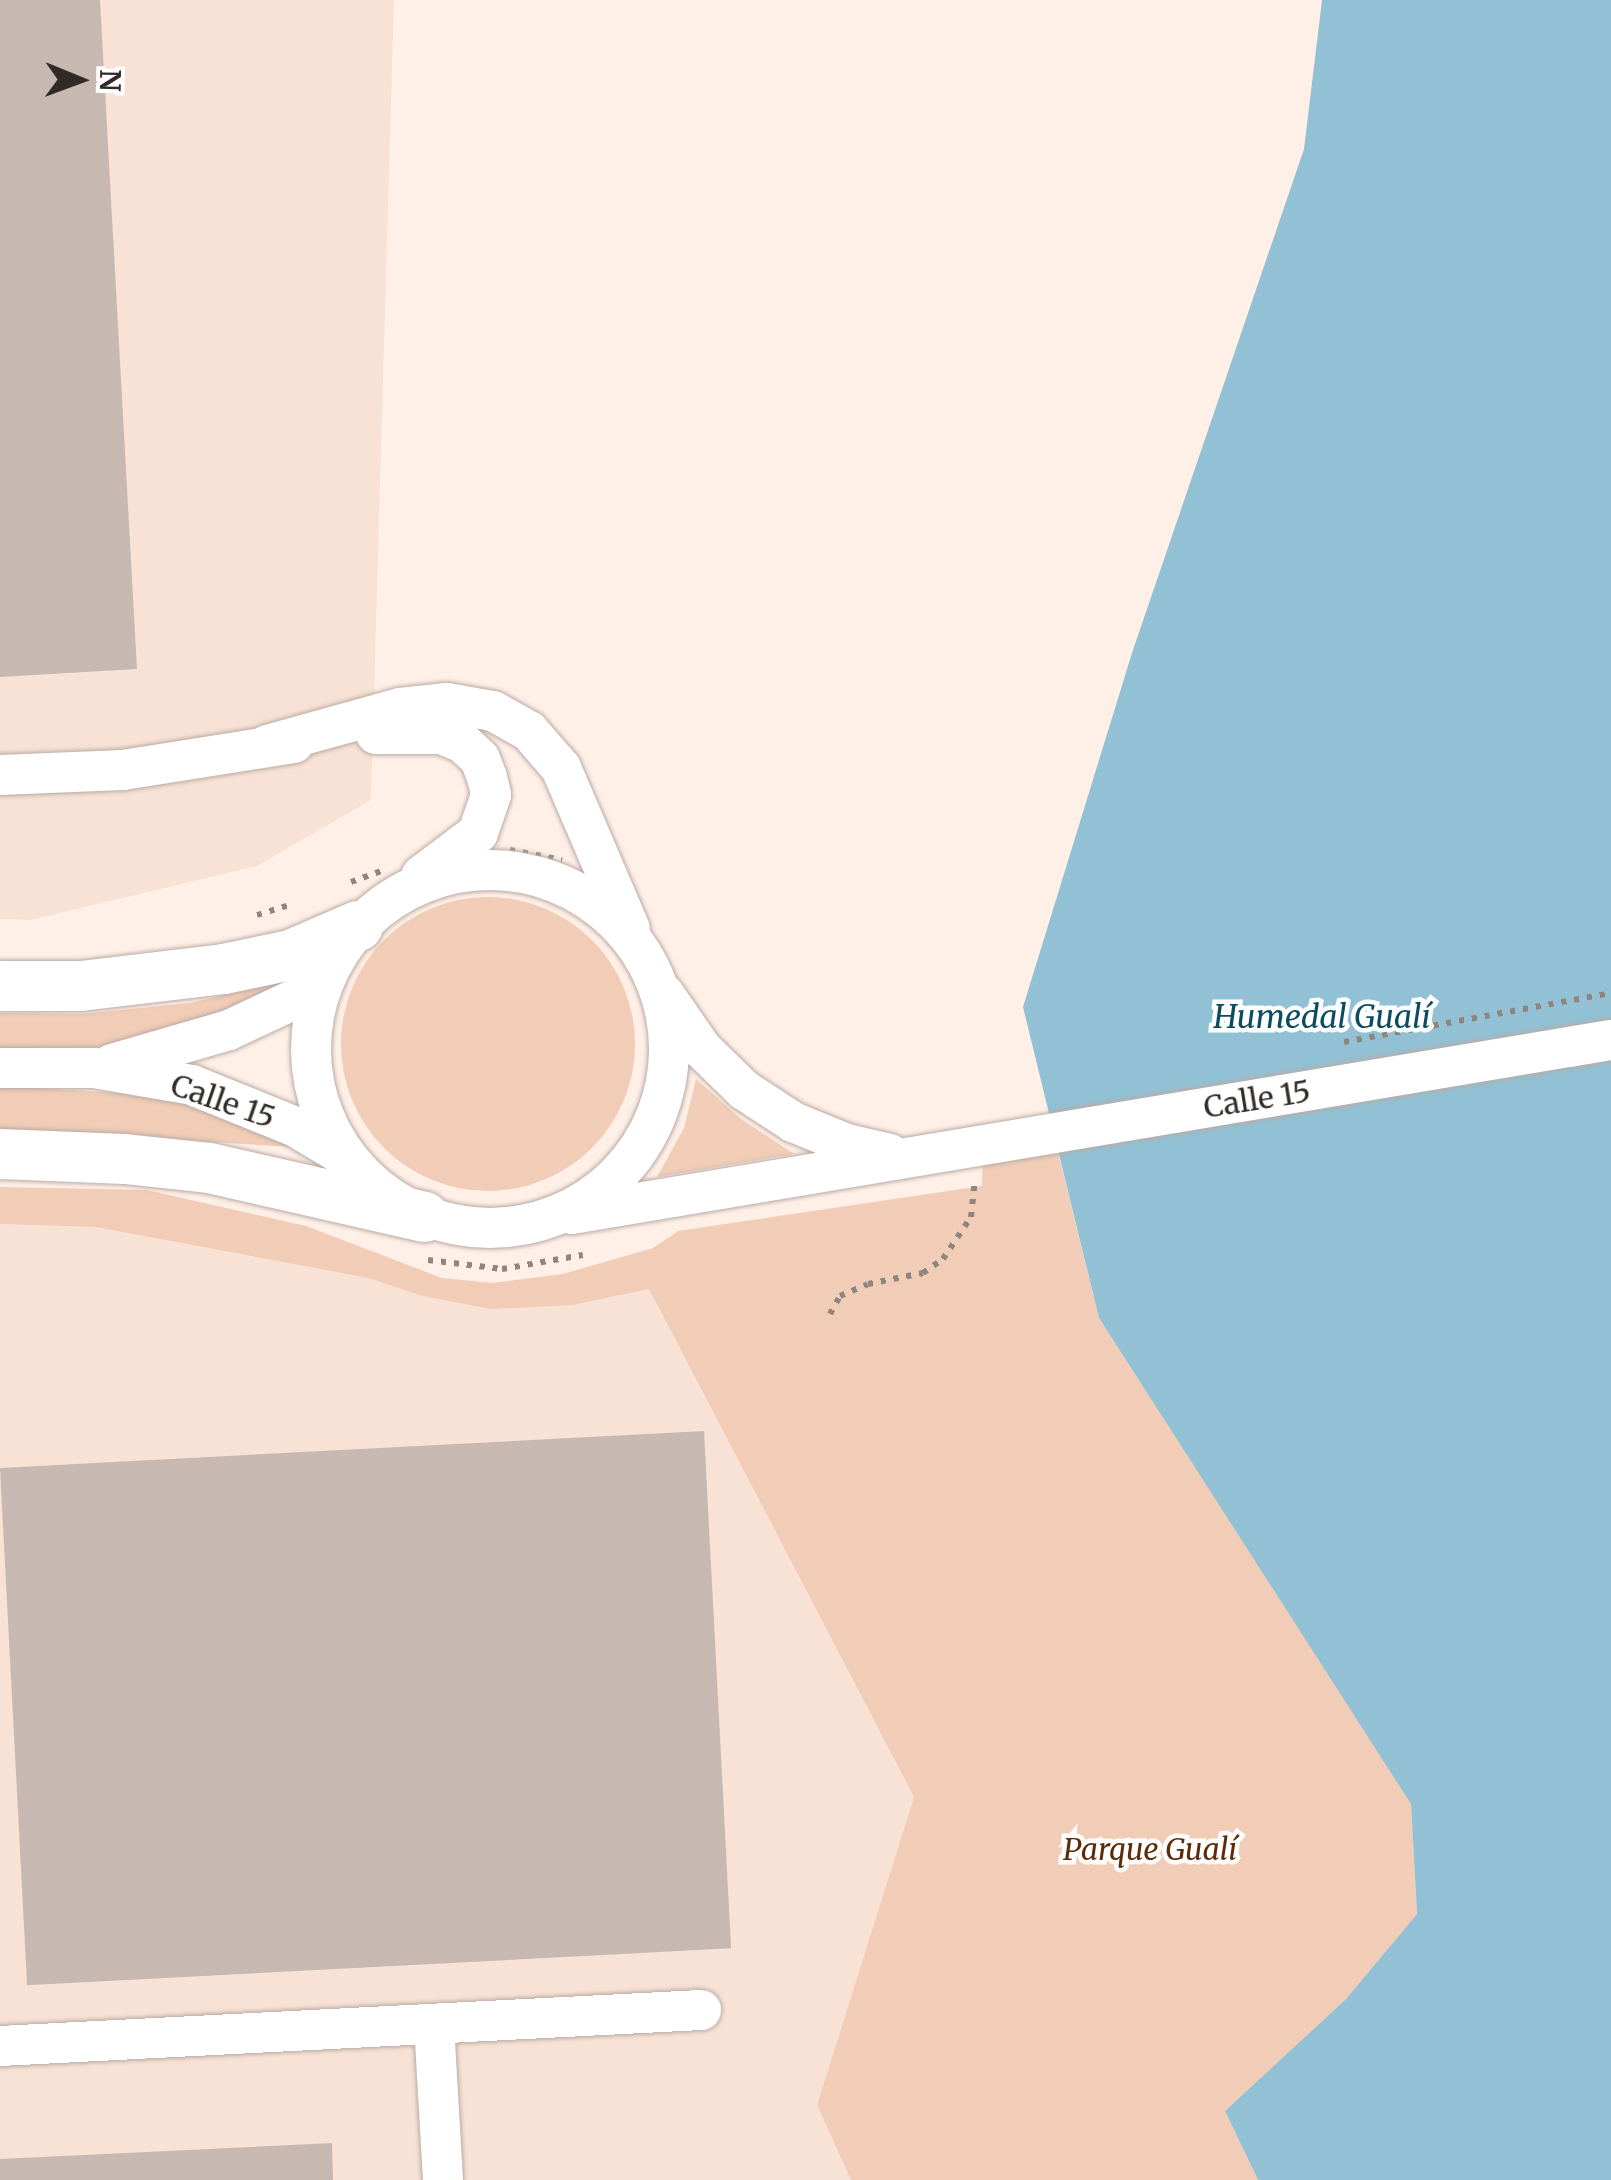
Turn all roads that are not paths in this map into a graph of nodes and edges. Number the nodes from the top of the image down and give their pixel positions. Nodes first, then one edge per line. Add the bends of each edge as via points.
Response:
1 (267, 746) junction
2 (0, 776) edge
3 (377, 911) junction
4 (640, 950) junction
5 (0, 986) edge
6 (321, 987) junction
7 (1611, 1040) edge
8 (0, 1068) edge
9 (76, 1068) junction
10 (0, 1154) edge
11 (345, 1156) junction
12 (913, 1156) junction
13 (558, 1216) junction
14 (424, 1238) junction
15 (700, 2010) dead end
16 (434, 2024) junction
17 (0, 2046) edge
18 (443, 2180) edge

1 - 2 street via 123,770
1 - 3 street via 399,731 463,743 480,759 490,795 478,832
1 - 4 street via 400,708 447,703 492,711 529,731 561,768
3 - 4 street via 453,874 529,873 572,889 610,915
3 - 5 main road via 291,954 224,969 81,986
3 - 6 street via 336,955
4 - 12 street, Calle 15 via 702,1049 744,1090 829,1137
4 - 13 street via 667,1024 661,1103 622,1172
6 - 9 street, Calle 15 via 229,1030
6 - 11 street via 312,1074
7 - 12 street, Calle 15
8 - 9 street, Calle 15
9 - 11 street, Calle 15 via 192,1086 245,1104
10 - 14 main road via 209,1168
11 - 14 street
12 - 13 street, Calle 15
13 - 14 street
15 - 16 street
16 - 17 street
16 - 18 street

